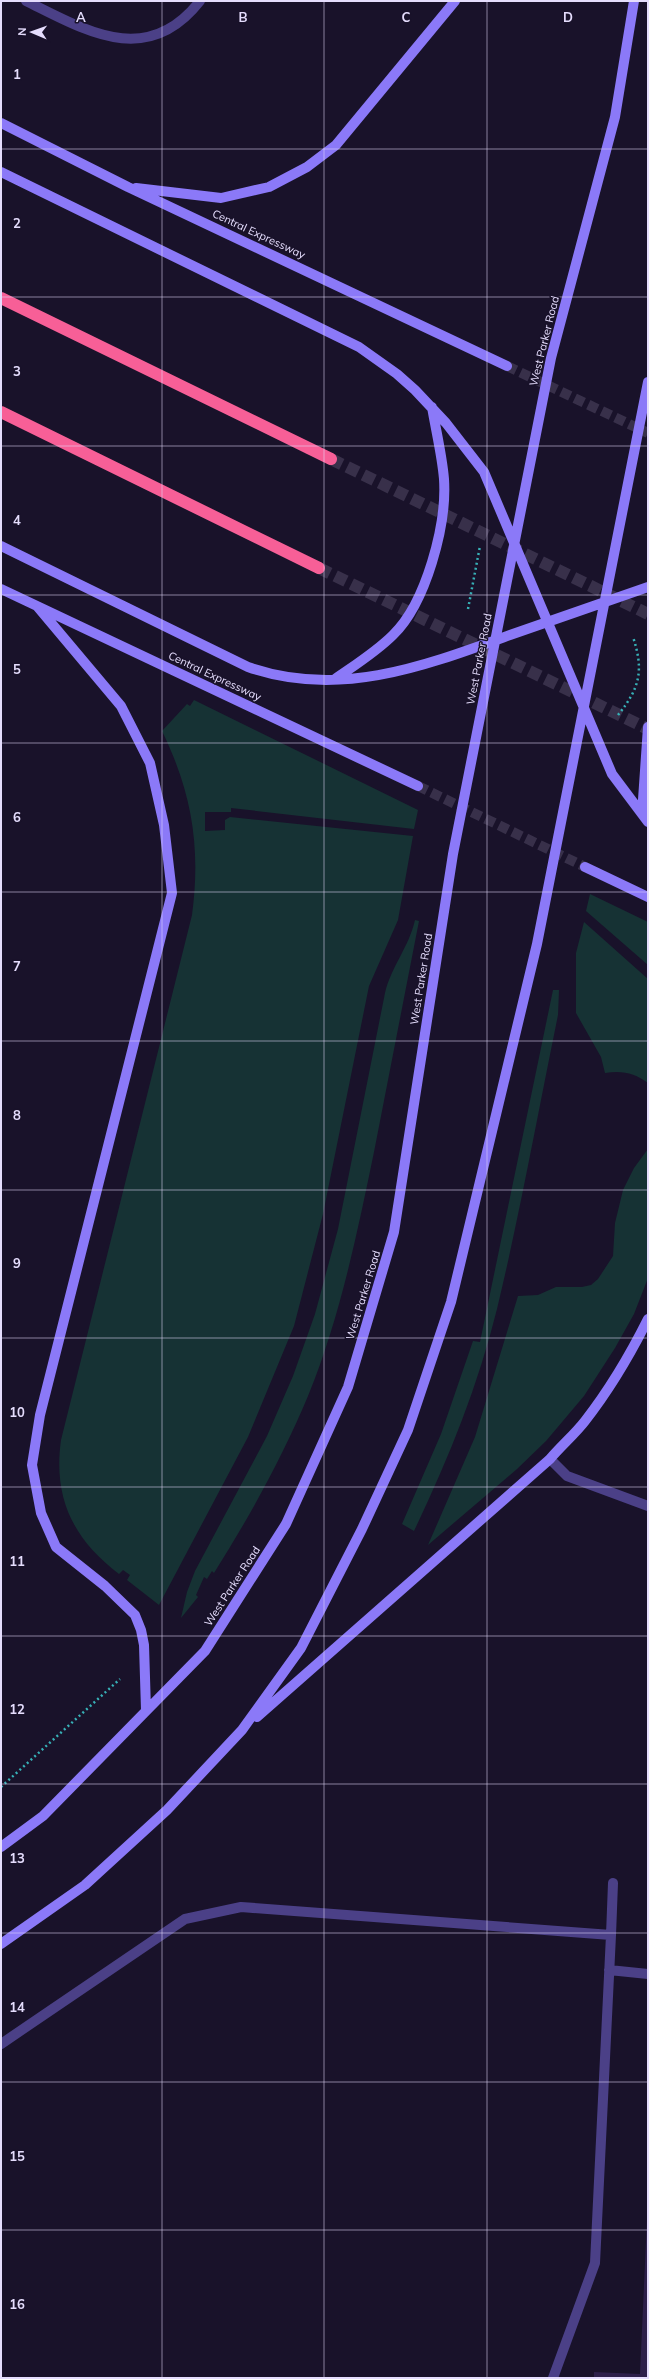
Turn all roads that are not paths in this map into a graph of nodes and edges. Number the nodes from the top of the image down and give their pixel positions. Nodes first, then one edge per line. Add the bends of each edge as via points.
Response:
1 (26, 1) edge
2 (200, 1) edge
3 (454, 1) edge
4 (634, 1) edge
5 (1, 123) edge
6 (1, 172) edge
7 (128, 187) junction
8 (1, 298) edge
9 (507, 366) tunnel mouth
10 (648, 382) edge
11 (432, 407) junction
12 (1, 412) edge
13 (331, 459) tunnel mouth
14 (514, 544) junction
15 (1, 546) edge
16 (319, 568) tunnel mouth
17 (648, 587) edge
18 (1, 589) edge
19 (605, 602) junction
20 (37, 606) junction
21 (548, 622) junction
22 (495, 641) junction
23 (335, 679) junction
24 (585, 709) junction
25 (648, 727) edge
26 (418, 786) tunnel mouth
27 (645, 818) edge
28 (585, 867) tunnel mouth
29 (648, 897) edge
30 (648, 1319) edge
31 (550, 1459) junction
32 (648, 1506) edge
33 (146, 1710) junction
34 (242, 1730) junction
35 (1, 1846) edge
36 (613, 1883) dead end
37 (611, 1935) junction
38 (1, 1944) edge
39 (609, 1970) junction
40 (648, 1974) edge
41 (1, 2044) edge
42 (553, 2378) edge

1 - 2 lane via 89,32 119,39 149,37 177,24
3 - 7 main road via 336,145 307,167 269,187 221,198
4 - 14 main road, West Parker Road via 615,117 551,358
5 - 7 main road, Central Expressway
6 - 11 main road via 359,348 398,374
7 - 9 main road, Central Expressway
8 - 13 highway
10 - 19 main road
11 - 14 main road via 484,472
11 - 23 main road via 442,464 443,501 437,542 426,582 418,601 394,635
12 - 16 highway
14 - 21 main road
14 - 22 main road, West Parker Road
15 - 23 main road via 248,667 270,674
17 - 19 main road
18 - 20 main road, Central Expressway
19 - 21 main road
19 - 24 main road
20 - 26 main road, Central Expressway
20 - 33 main road via 121,706 150,762 164,825 172,893 40,1415 32,1465 41,1513 56,1547 135,1615 144,1646
21 - 22 main road
21 - 24 main road
22 - 23 main road via 402,672 358,679
22 - 33 main road, West Parker Road via 453,854 394,1232 348,1387 286,1524 205,1651
24 - 27 main road via 612,774
24 - 34 main road via 537,944 451,1302 408,1430 362,1529 301,1648
25 - 27 main road
28 - 29 main road
30 - 31 main road via 604,1396 585,1422
31 - 32 lane via 567,1476
31 - 34 main road
33 - 35 main road, West Parker Road via 43,1816
34 - 38 main road via 167,1810 85,1885
36 - 37 lane
37 - 39 lane
37 - 41 lane via 241,1907 185,1919
39 - 40 lane
39 - 42 lane via 595,2263

